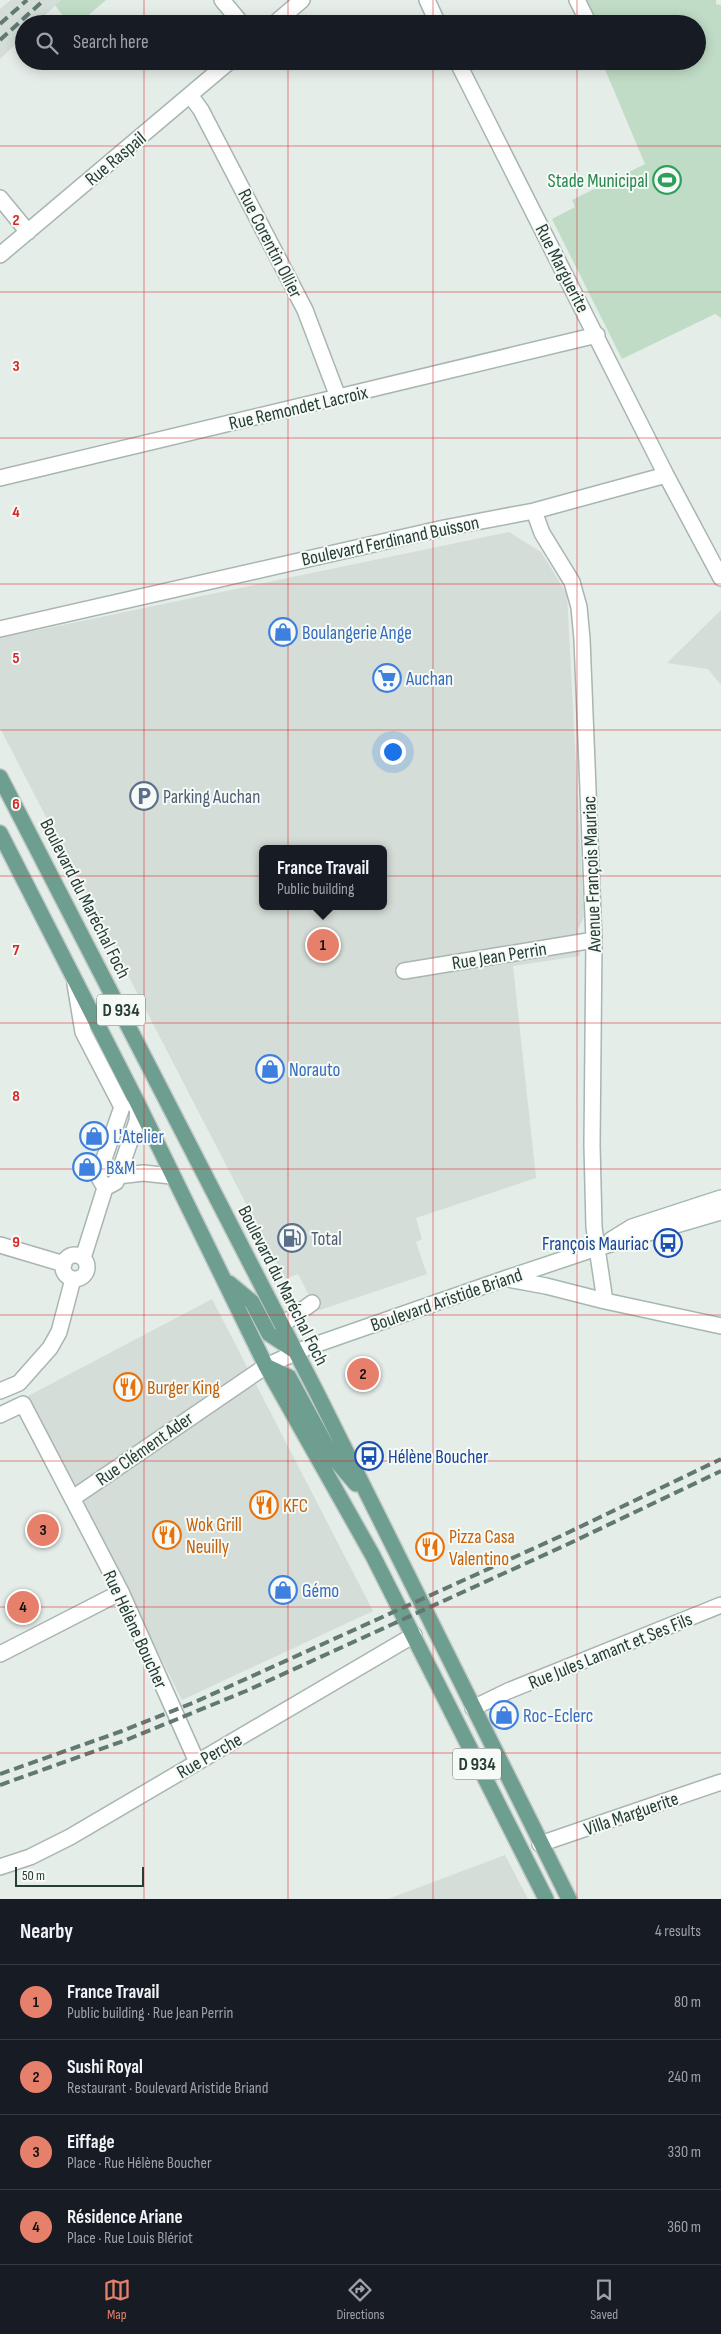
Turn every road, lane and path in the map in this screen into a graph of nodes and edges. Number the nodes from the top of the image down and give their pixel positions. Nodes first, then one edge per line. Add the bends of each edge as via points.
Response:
1 (222, 0) edge
2 (302, 0) edge
3 (427, 0) edge
4 (577, 0) edge
5 (234, 15) edge
6 (284, 15) edge
7 (434, 15) edge
8 (584, 15) edge
9 (220, 70) edge
10 (462, 70) edge
11 (190, 96) junction
12 (0, 198) edge
13 (28, 232) junction
14 (0, 255) edge
15 (597, 335) junction
16 (338, 397) junction
17 (666, 475) junction
18 (0, 478) edge
19 (534, 511) junction
20 (721, 578) edge
21 (0, 629) edge
22 (0, 777) edge
23 (0, 833) edge
24 (594, 940) junction
25 (404, 971) dead end
26 (74, 980) junction
27 (163, 1092) junction
28 (138, 1104) junction
29 (122, 1107) junction
30 (118, 1176) junction
31 (172, 1176) junction
32 (104, 1188) junction
33 (721, 1198) edge
34 (721, 1212) edge
35 (0, 1245) edge
36 (597, 1248) junction
37 (83, 1258) junction
38 (64, 1264) junction
39 (73, 1279) junction
40 (224, 1279) junction
41 (504, 1279) junction
42 (606, 1301) junction
43 (312, 1303) dead end
44 (282, 1326) junction
45 (721, 1326) edge
46 (296, 1352) junction
47 (266, 1366) junction
48 (0, 1391) edge
49 (0, 1415) edge
50 (73, 1498) junction
51 (370, 1500) junction
52 (120, 1592) junction
53 (721, 1605) edge
54 (414, 1635) junction
55 (0, 1654) edge
56 (473, 1708) junction
57 (197, 1762) junction
58 (721, 1782) edge
59 (540, 1844) junction
60 (0, 1867) edge
61 (546, 1899) edge
62 (569, 1899) edge

1 - 5 street
2 - 6 street
3 - 7 street
4 - 8 street
9 - 11 street, Rue Raspail
10 - 15 street, Rue Marguerite
11 - 13 street, Rue Raspail
11 - 16 street, Rue Corentin Ollier via 201,110 305,310
12 - 13 street
13 - 14 street, Rue Raspail
15 - 16 street, Rue Remondet Lacroix
15 - 17 street, Rue Marguerite
16 - 18 street, Rue Remondet Lacroix
17 - 19 street, Boulevard Ferdinand Buisson
17 - 20 street
19 - 21 street, Boulevard Ferdinand Buisson via 434,530
19 - 24 street, Avenue François Mauriac via 542,532 572,582 579,607
22 - 27 main road, Boulevard du Maréchal Foch / D 934
23 - 26 main road, D 934
24 - 25 street, Rue Jean Perrin
24 - 36 street, Avenue François Mauriac via 592,1145
26 - 28 main road, D 934
26 - 29 street via 83,1032
27 - 28 main road
27 - 44 main road, Boulevard du Maréchal Foch / D 934
28 - 29 street
28 - 30 street via 137,1121
28 - 31 main road, D 934
29 - 32 street via 98,1176
30 - 31 street via 143,1173
30 - 32 street via 116,1182
31 - 40 main road, D 934
32 - 37 street
33 - 36 street, Boulevard Aristide Briand via 632,1227
34 - 36 street, Boulevard Aristide Briand
35 - 38 street
36 - 41 street, Boulevard Aristide Briand
36 - 42 street, Avenue François Mauriac
37 - 38 street via 72,1256
37 - 39 street via 86,1272
38 - 39 street via 66,1275
39 - 48 street via 59,1332 50,1348 19,1383
40 - 46 main road via 252,1302 269,1334
40 - 47 main road, D 934
41 - 42 street
41 - 46 street, Boulevard Aristide Briand
42 - 45 street
43 - 44 street
44 - 46 main road, Boulevard du Maréchal Foch / D 934
46 - 47 street, Boulevard Aristide Briand
46 - 51 main road, Boulevard du Maréchal Foch / D 934
47 - 50 street, Rue Clément Ader
47 - 51 main road via 289,1377 332,1456
47 - 54 main road, D 934
49 - 50 street, Rue Hélène Boucher via 23,1404
50 - 52 street, Rue Hélène Boucher
51 - 56 main road, Boulevard du Maréchal Foch / D 934
52 - 55 street
52 - 57 street, Rue Hélène Boucher
53 - 56 street, Rue Jules Lamant et Ses Fils
54 - 57 street, Rue Perche
54 - 61 main road, D 934
56 - 59 main road, Boulevard du Maréchal Foch / D 934
57 - 60 street, Rue Perche via 70,1837 30,1857
58 - 59 street, Villa Marguerite
59 - 62 main road, Boulevard du Maréchal Foch / D 934

